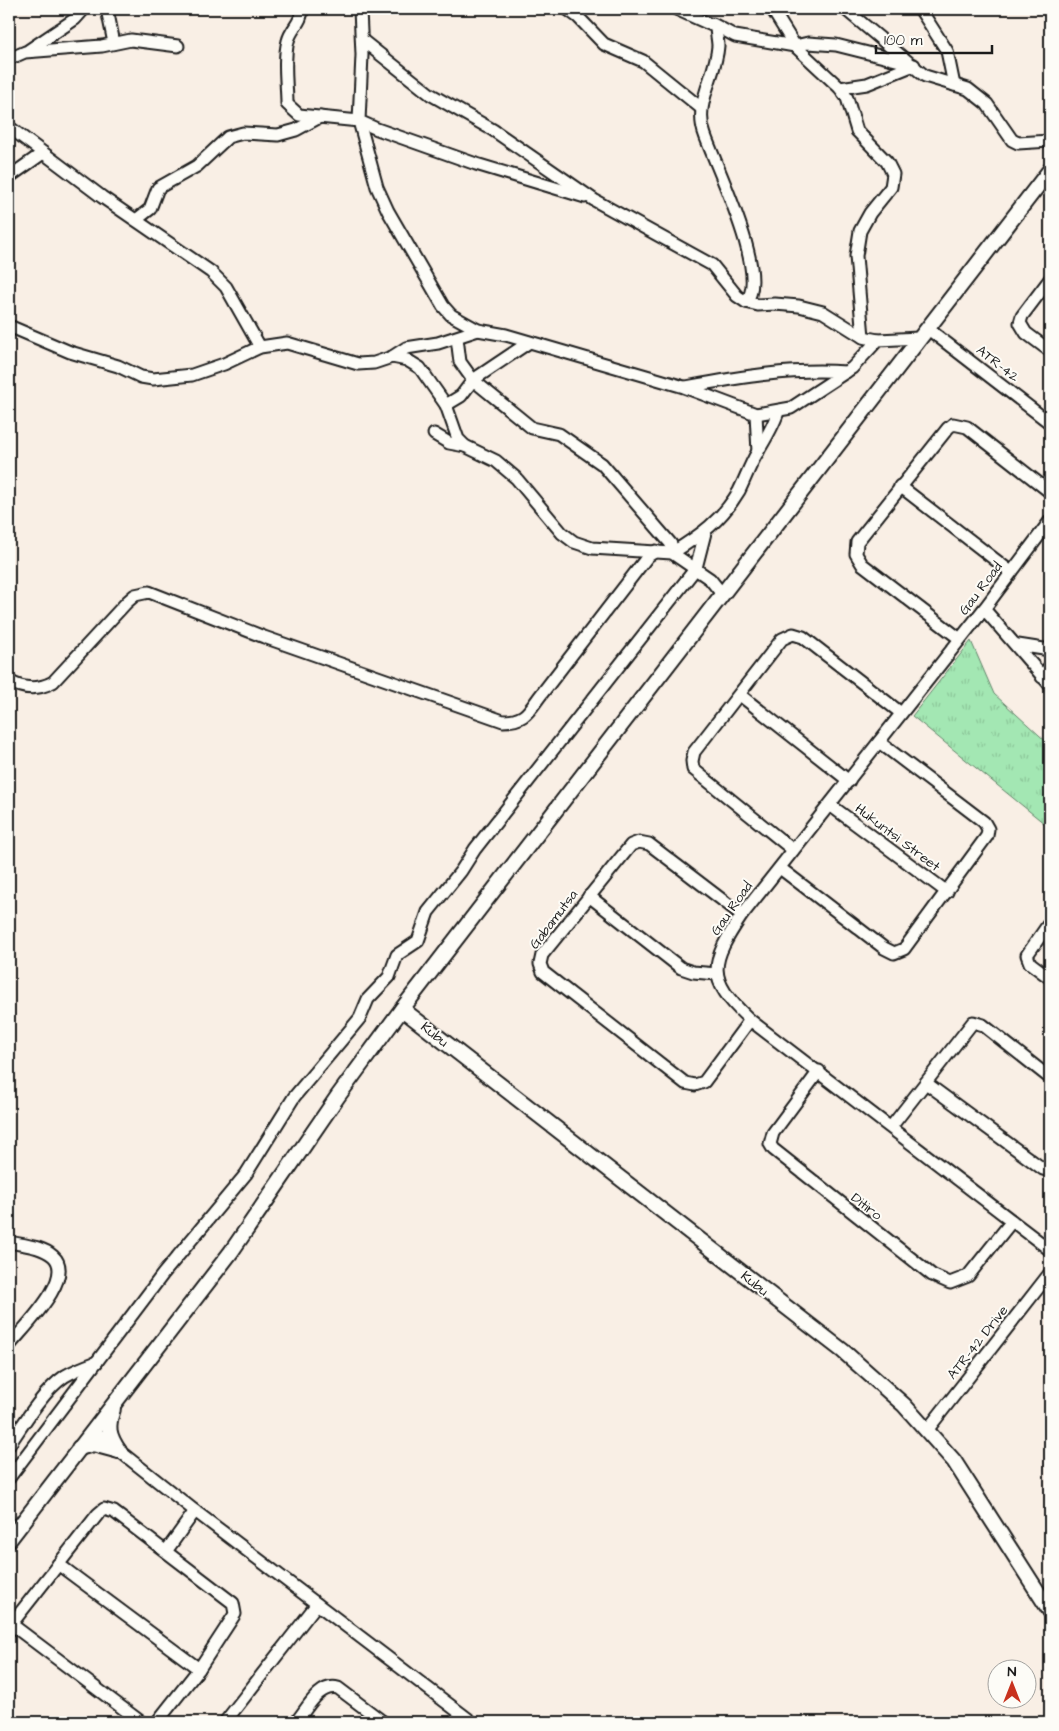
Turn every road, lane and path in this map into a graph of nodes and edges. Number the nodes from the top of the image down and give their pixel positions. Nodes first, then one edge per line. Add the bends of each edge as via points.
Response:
1 (84, 9) edge
2 (107, 9) edge
3 (302, 9) edge
4 (360, 9) edge
5 (567, 9) edge
6 (676, 9) edge
7 (694, 9) edge
8 (844, 9) edge
9 (920, 9) edge
10 (770, 10) edge
11 (716, 27) junction
12 (362, 40) junction
13 (114, 43) junction
14 (178, 46) dead end
15 (795, 46) junction
16 (25, 52) junction
17 (9, 60) edge
18 (914, 65) junction
19 (954, 85) junction
20 (840, 88) junction
21 (701, 108) junction
22 (320, 117) junction
23 (359, 121) junction
24 (9, 127) edge
25 (1050, 141) edge
26 (43, 153) junction
27 (1050, 170) edge
28 (9, 176) edge
29 (594, 200) junction
30 (136, 220) junction
31 (1050, 279) edge
32 (746, 302) junction
33 (9, 326) edge
34 (478, 330) junction
35 (923, 333) junction
36 (863, 337) junction
37 (457, 338) junction
38 (878, 340) junction
39 (528, 343) junction
40 (260, 347) junction
41 (1050, 351) edge
42 (392, 357) junction
43 (846, 372) junction
44 (474, 380) junction
45 (684, 387) junction
46 (446, 405) junction
47 (1050, 407) edge
48 (778, 412) junction
49 (756, 414) junction
50 (1046, 420) edge
51 (434, 434) dead end
52 (465, 446) junction
53 (758, 452) junction
54 (900, 486) junction
55 (1050, 492) edge
56 (1050, 521) edge
57 (705, 533) junction
58 (656, 551) junction
59 (672, 552) junction
60 (696, 568) junction
61 (1011, 572) junction
62 (722, 594) junction
63 (984, 609) junction
64 (960, 639) junction
65 (1018, 646) junction
66 (1050, 650) edge
67 (1050, 666) edge
68 (1046, 681) edge
69 (9, 682) edge
70 (740, 695) junction
71 (901, 713) junction
72 (879, 742) junction
73 (849, 781) junction
74 (830, 805) junction
75 (793, 850) junction
76 (780, 868) junction
77 (947, 892) junction
78 (589, 896) junction
79 (742, 915) junction
80 (1050, 922) edge
81 (717, 974) junction
82 (1050, 978) edge
83 (402, 1009) junction
84 (750, 1020) junction
85 (425, 1026) junction
86 (386, 1031) junction
87 (818, 1071) junction
88 (1050, 1078) edge
89 (926, 1083) junction
90 (891, 1128) junction
91 (1050, 1171) edge
92 (1012, 1220) junction
93 (9, 1242) edge
94 (1050, 1250) edge
95 (1050, 1273) edge
96 (9, 1346) edge
97 (98, 1361) junction
98 (65, 1376) junction
99 (78, 1389) junction
100 (117, 1399) junction
101 (928, 1429) junction
102 (93, 1430) junction
103 (9, 1445) edge
104 (80, 1448) junction
105 (119, 1451) junction
106 (9, 1478) edge
107 (195, 1511) junction
108 (9, 1540) edge
109 (166, 1550) junction
110 (58, 1564) junction
111 (317, 1604) junction
112 (1050, 1611) edge
113 (10, 1625) edge
114 (198, 1670) junction
115 (141, 1722) edge
116 (157, 1722) edge
117 (225, 1722) edge
118 (296, 1722) edge
119 (383, 1722) edge
120 (472, 1722) edge

1 - 16 street via 50,38
2 - 13 street
3 - 22 street via 300,21 290,33 287,44 287,104 299,115
4 - 12 street
5 - 21 street via 604,44 643,61
6 - 11 street
7 - 11 street
8 - 18 street
9 - 19 street via 946,51
10 - 15 street
11 - 15 street via 735,36
11 - 21 street via 718,46
12 - 23 street
12 - 29 street via 430,94 493,130
13 - 14 street via 131,40
13 - 16 street
15 - 18 street via 808,43 836,45
15 - 20 street
16 - 17 street
18 - 19 street via 925,76
18 - 20 street via 867,84
19 - 25 street via 968,89 987,104 1012,140 1018,143
20 - 36 street via 848,98 857,131 893,174 891,188 870,213 857,243
21 - 32 street via 704,134 751,263 752,291
22 - 23 street
22 - 30 street via 278,135 243,133 228,137 197,166 158,188 150,209
23 - 29 street via 476,164
23 - 34 street via 377,187 407,244 443,306
24 - 26 street
26 - 28 street
26 - 30 street
27 - 35 main road
29 - 32 street via 712,265 737,296
30 - 40 street via 194,259 226,287
31 - 41 street via 1020,323 1026,333
32 - 36 street via 799,306 823,312
33 - 40 street via 70,352 153,379 192,375
34 - 37 street
34 - 39 street
35 - 38 street
35 - 50 street, ATR-42
35 - 62 main road
36 - 38 street
37 - 42 street via 418,344
37 - 44 street via 460,362
38 - 43 street
39 - 44 street
39 - 45 street
40 - 42 street via 287,343 358,364
42 - 46 street via 407,360 420,368
43 - 45 street via 816,369
43 - 48 street via 791,408
44 - 46 street via 461,396
44 - 59 street via 532,428 559,434 602,464 666,537
45 - 49 street
46 - 52 street via 458,439
47 - 50 street
48 - 49 street
48 - 53 street
49 - 53 street
51 - 52 street via 449,443
52 - 58 street via 496,461 516,478 562,533 574,542 592,548
53 - 57 street via 738,493
54 - 55 street via 948,428 958,423
54 - 61 street
54 - 64 street via 857,542 858,560
56 - 61 street, Gau Road
57 - 59 street
57 - 60 street
58 - 59 street
58 - 69 street via 648,556 535,703 517,721 503,721 264,637 149,592 135,595 127,602 53,682 40,689
59 - 60 street
60 - 62 street
60 - 97 street via 475,849 462,871 428,912 418,940 397,955 389,977 373,993 360,1018 297,1092 246,1174
61 - 63 street, Gau Road
62 - 83 main road
63 - 64 street, Gau Road
63 - 65 street
64 - 71 street, Gau Road
65 - 66 street
65 - 68 street
67 - 68 street
70 - 71 street via 782,638 793,634 803,637
70 - 73 street
70 - 75 street via 694,752 693,769
71 - 72 street, Gau Road
72 - 73 street, Gau Road
72 - 77 street via 984,822 988,829 987,836
73 - 74 street, Gau Road
74 - 75 street, Gau Road
74 - 77 street, Hukuntsi Street
75 - 76 street, Gau Road
76 - 77 street via 894,953 904,949
76 - 79 street, Gau Road
78 - 79 street, Gabamutsa via 631,845 639,842 649,844
78 - 81 street via 681,968
78 - 84 street, Gabamutsa via 542,955 540,964 543,972 685,1083 695,1085 704,1082
79 - 81 street, Gau Road via 719,952
80 - 82 street via 1027,955 1030,964
81 - 84 street via 722,988
83 - 85 main road, Kubu
83 - 86 main road
84 - 87 street
85 - 86 main road via 398,1024
85 - 101 main road, Kubu via 843,1351
86 - 100 main road via 231,1252
87 - 90 street
87 - 92 street, Ditiro via 773,1133 770,1144 932,1275 950,1283 968,1276
88 - 89 street via 976,1022 970,1024
89 - 90 street
89 - 91 street
90 - 92 street
92 - 94 street
93 - 96 street via 53,1256 60,1273 55,1288
95 - 101 street, ATR-42 Drive
97 - 98 street
97 - 99 street
98 - 99 street
98 - 103 street via 50,1390
99 - 106 street
100 - 102 main road
100 - 105 main road via 108,1428 110,1438
101 - 112 main road, Kubu via 965,1474
102 - 104 main road
102 - 105 street
104 - 105 main road via 93,1444
104 - 108 main road
105 - 107 street
107 - 109 street
107 - 111 street
109 - 110 street via 114,1512 104,1509
109 - 114 street via 236,1608
110 - 113 street
110 - 114 street
111 - 117 street
111 - 120 street
113 - 115 street
114 - 116 street
118 - 119 street via 322,1690 330,1686 338,1688

